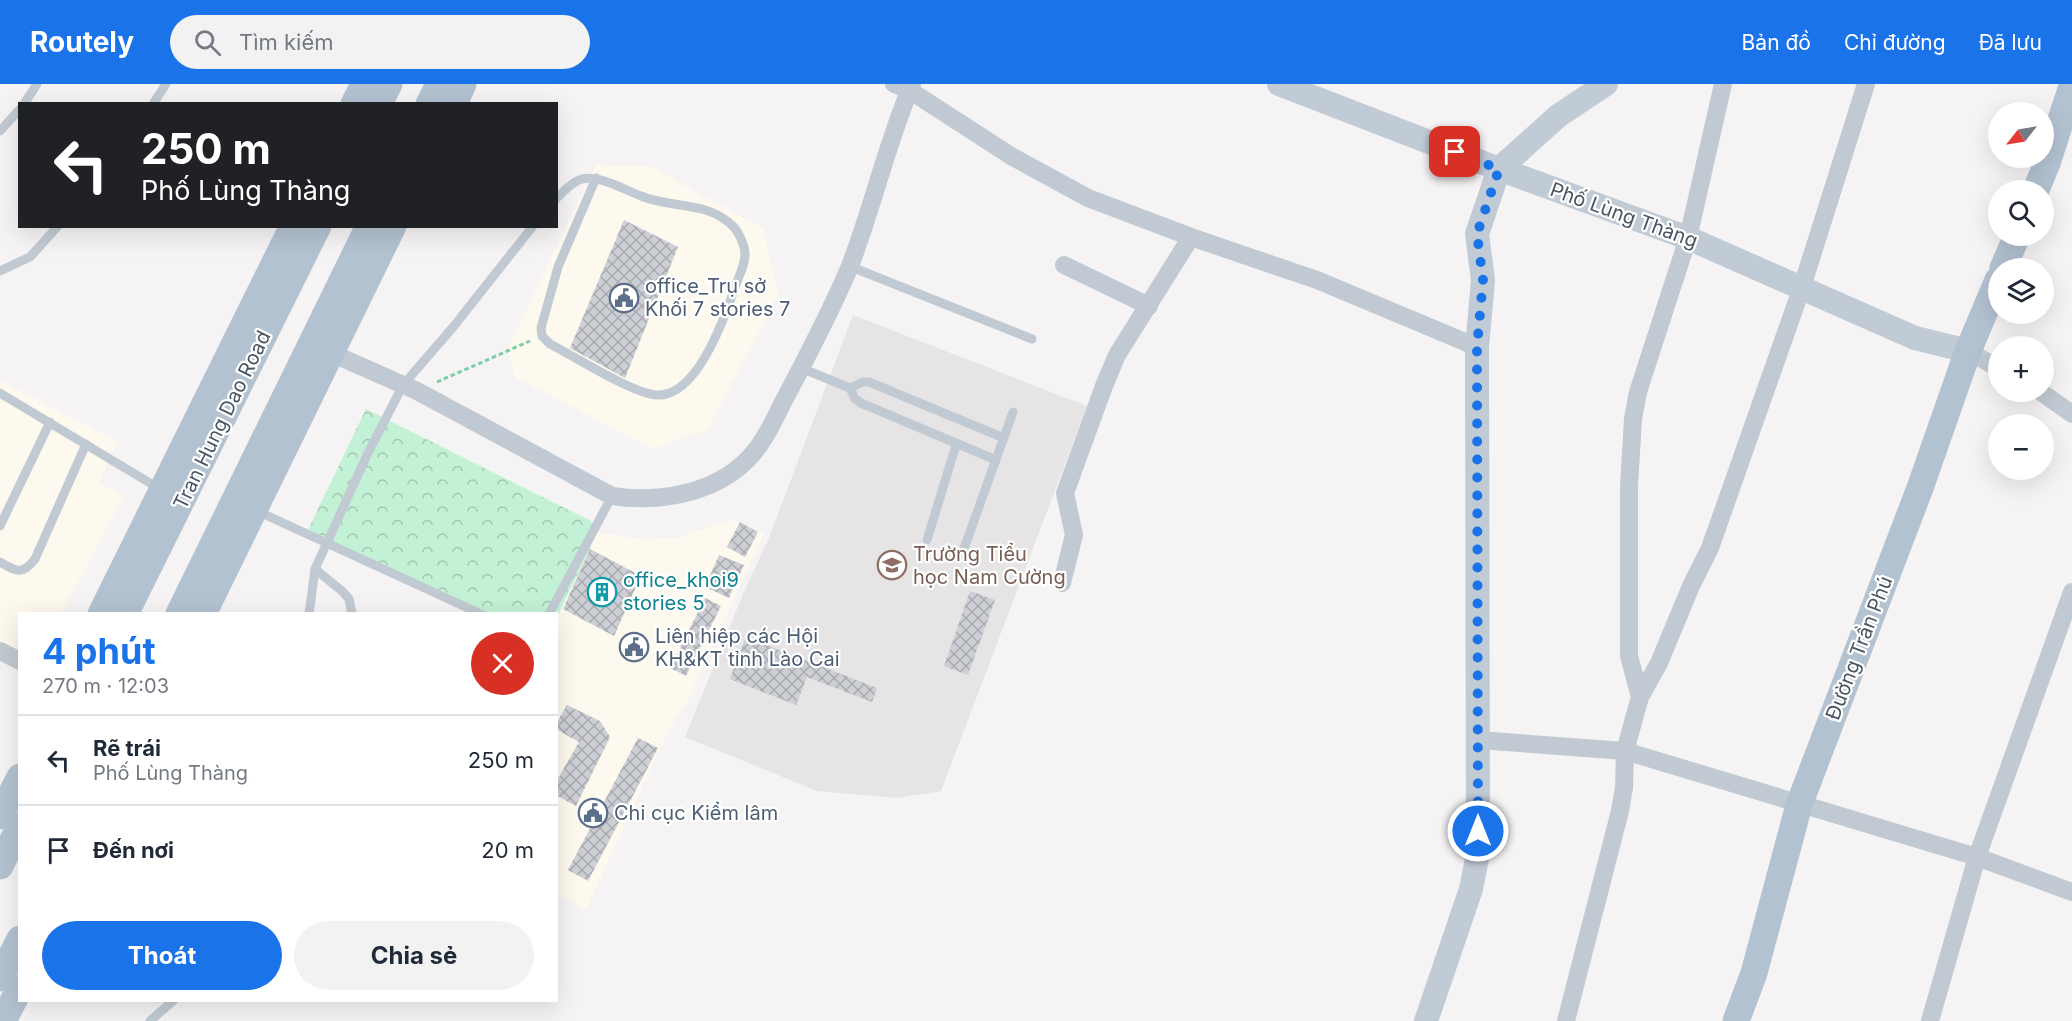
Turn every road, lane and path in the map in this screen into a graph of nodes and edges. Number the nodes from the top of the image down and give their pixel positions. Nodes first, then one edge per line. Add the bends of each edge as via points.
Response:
1 (37, 84) edge
2 (166, 84) edge
3 (364, 84) edge
4 (389, 84) edge
5 (439, 84) edge
6 (463, 84) edge
7 (1279, 84) edge
8 (1606, 84) edge
9 (1723, 84) edge
10 (1866, 84) edge
11 (905, 86) edge
12 (2072, 86) edge
13 (25, 102) edge
14 (154, 102) edge
15 (355, 102) edge
16 (380, 102) edge
17 (430, 102) edge
18 (455, 102) edge
19 (18, 111) edge
20 (0, 131) edge
21 (1499, 169) junction
22 (596, 178) junction
23 (2040, 180) edge
24 (558, 197) edge
25 (56, 228) edge
26 (292, 228) edge
27 (317, 228) edge
28 (368, 228) edge
29 (392, 228) edge
30 (531, 228) edge
31 (1191, 237) junction
32 (1688, 238) junction
33 (1064, 265) dead end
34 (849, 266) junction
35 (0, 271) edge
36 (1802, 287) junction
37 (1988, 304) edge
38 (1149, 306) junction
39 (542, 336) junction
40 (1032, 339) dead end
41 (1477, 347) junction
42 (1968, 351) junction
43 (331, 353) junction
44 (1988, 362) edge
45 (801, 368) junction
46 (410, 388) junction
47 (850, 388) junction
48 (0, 393) edge
49 (2054, 401) edge
50 (1013, 412) dead end
51 (2072, 414) edge
52 (50, 422) junction
53 (1004, 438) junction
54 (86, 444) junction
55 (956, 445) junction
56 (996, 460) junction
57 (162, 490) junction
58 (612, 496) junction
59 (254, 509) junction
60 (0, 526) edge
61 (927, 540) dead end
62 (325, 543) junction
63 (961, 557) dead end
64 (0, 562) edge
65 (315, 569) junction
66 (1062, 583) dead end
67 (2072, 592) edge
68 (102, 612) edge
69 (126, 612) edge
70 (180, 612) edge
71 (204, 612) edge
72 (309, 612) edge
73 (352, 612) edge
74 (477, 612) edge
75 (550, 612) edge
76 (0, 651) edge
77 (18, 660) edge
78 (1640, 697) junction
79 (1478, 740) junction
80 (1625, 751) junction
81 (18, 781) edge
82 (1799, 805) junction
83 (0, 816) edge
84 (18, 830) edge
85 (1977, 857) junction
86 (0, 866) edge
87 (2072, 892) edge
88 (18, 943) edge
89 (0, 978) edge
90 (18, 992) edge
91 (172, 1002) edge
92 (3, 1021) edge
93 (150, 1021) edge
94 (1426, 1021) edge
95 (1566, 1021) edge
96 (1736, 1021) edge
97 (1930, 1021) edge

1 - 13 lane
2 - 14 lane
3 - 15 main road
4 - 16 main road
5 - 17 main road
6 - 18 main road
7 - 21 street, Phố Lùng Thàng
8 - 21 street via 1558,116
9 - 32 street
10 - 36 street
11 - 31 street via 1011,156 1088,198
11 - 34 street
12 - 23 main road
19 - 20 lane
21 - 32 street, Phố Lùng Thàng
21 - 41 street via 1477,234 1483,280
22 - 24 lane via 578,179
22 - 39 lane via 558,267
22 - 39 lane via 648,200 709,210 736,229 745,252 744,263 711,347 690,376 672,392 658,395 640,391 550,344
25 - 35 lane via 30,257
26 - 57 main road, Tran Hung Dao Road
27 - 69 main road, Tran Hung Dao Road
28 - 70 main road
29 - 43 main road
30 - 46 lane
31 - 38 street
31 - 41 street via 1317,280
32 - 36 street, Phố Lùng Thàng
32 - 78 street via 1638,392 1633,420 1629,656
33 - 38 street
34 - 40 lane
34 - 45 street
36 - 42 street, Phố Lùng Thàng via 1915,338
36 - 78 street via 1710,548
37 - 42 main road, Đường Trần Phú
38 - 66 street via 1117,355 1065,493 1074,535
39 - 46 path
41 - 79 street
42 - 44 street
42 - 82 main road, Đường Trần Phú
43 - 46 street
43 - 59 main road
45 - 47 lane
45 - 58 street via 761,444 734,471 697,489 662,498 636,500
46 - 58 street
46 - 62 lane
47 - 53 lane via 869,382
47 - 55 lane via 861,403
48 - 52 lane
49 - 51 street
50 - 53 lane
52 - 54 lane
52 - 60 lane
53 - 56 lane
54 - 57 lane
54 - 64 lane via 30,566 15,571
55 - 56 lane
55 - 61 lane
56 - 63 lane
57 - 68 main road, Tran Hung Dao Road
58 - 75 lane
59 - 62 lane
59 - 71 main road
62 - 65 lane
62 - 74 lane
65 - 72 lane
65 - 73 lane via 349,599
67 - 85 street
76 - 77 street
78 - 80 street
79 - 80 street
79 - 94 street via 1475,871
80 - 82 street
80 - 95 street via 1620,811
81 - 83 main road
82 - 85 street
82 - 96 main road, Đường Trần Phú via 1754,973
84 - 86 main road
85 - 87 street
85 - 97 street
88 - 89 main road
90 - 92 main road
91 - 93 lane

